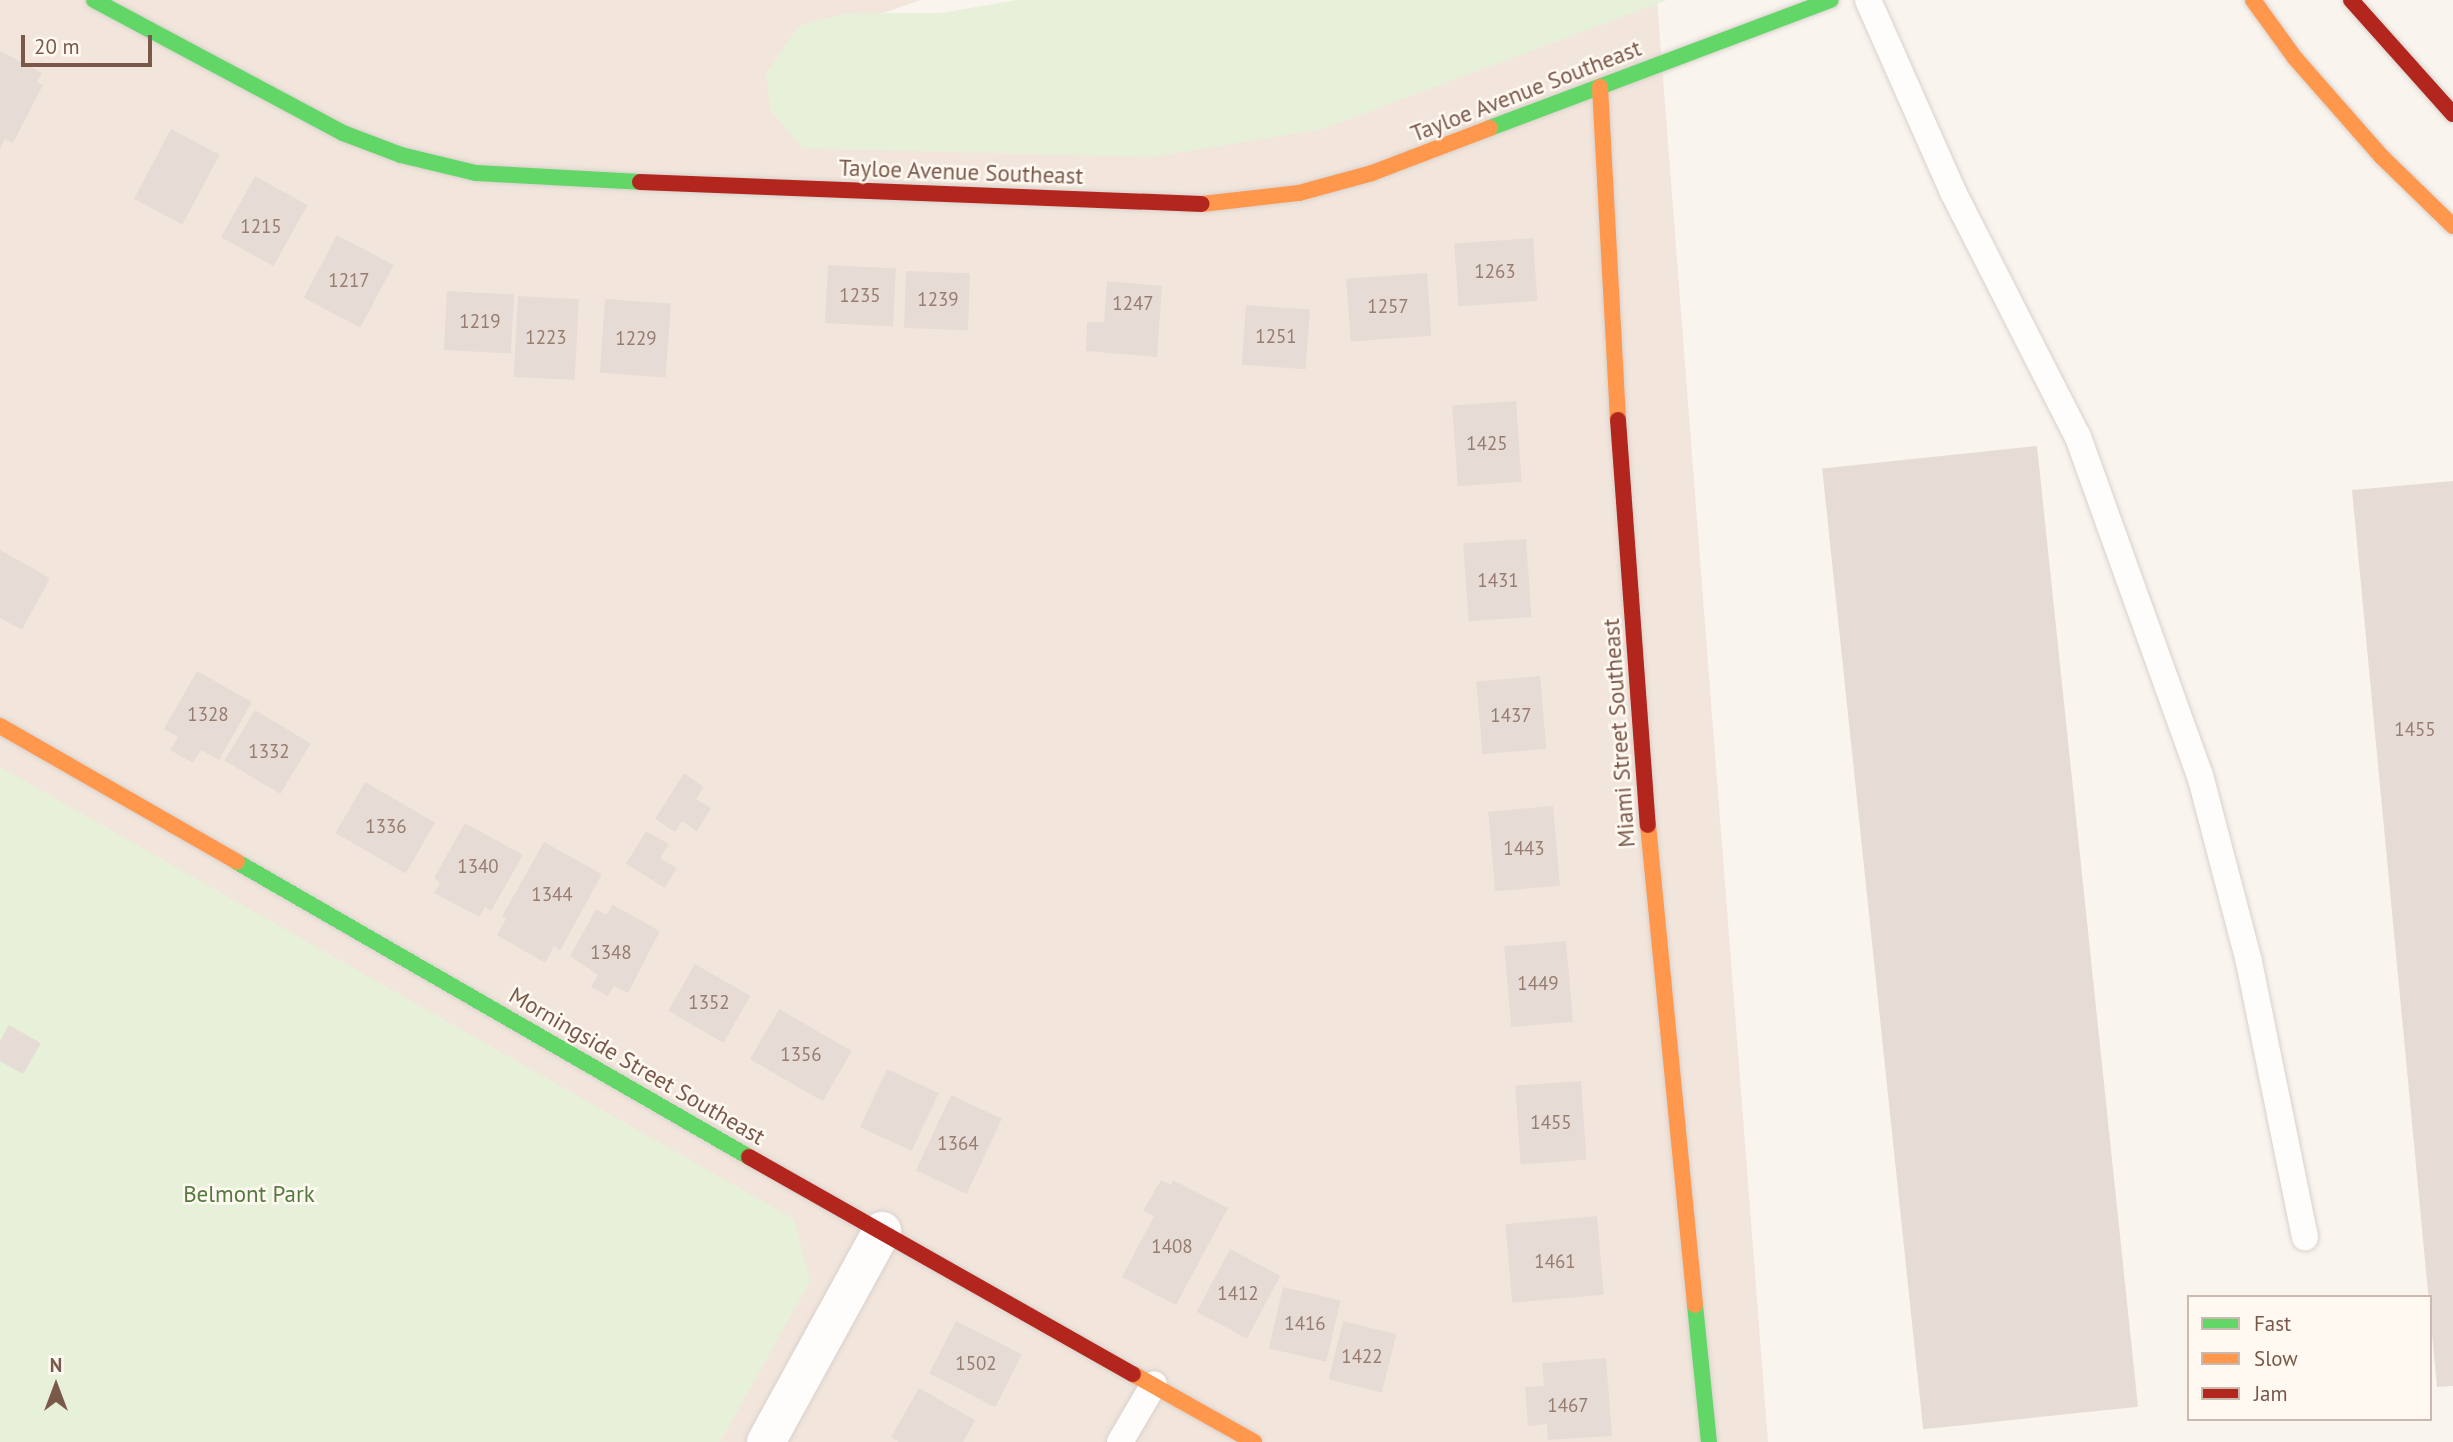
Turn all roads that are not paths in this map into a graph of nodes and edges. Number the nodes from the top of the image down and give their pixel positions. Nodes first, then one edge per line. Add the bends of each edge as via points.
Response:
1 (1831, 0) edge
2 (1868, 0) edge
3 (2253, 0) edge
4 (2351, 0) edge
5 (120, 5) edge
6 (1600, 87) junction
7 (2453, 114) edge
8 (2453, 226) edge
9 (0, 726) edge
10 (883, 1231) junction
11 (2305, 1237) dead end
12 (1154, 1384) junction
13 (766, 1442) edge
14 (1120, 1442) edge
15 (1254, 1442) edge
16 (1709, 1442) edge

1 - 6 street, Tayloe Avenue Southeast
2 - 11 lane via 1953,192 2078,437 2200,775 2246,948
3 - 8 street via 2295,58 2382,158
4 - 7 street
5 - 6 street, Tayloe Avenue Southeast via 343,133 401,155 523,178 1209,204 1299,193 1373,173
6 - 16 street, Miami Street Southeast via 1609,292 1653,881
9 - 10 street, Morningside Street Southeast
10 - 12 street, Morningside Street Southeast
10 - 13 street
12 - 14 lane
12 - 15 street, Morningside Street Southeast

